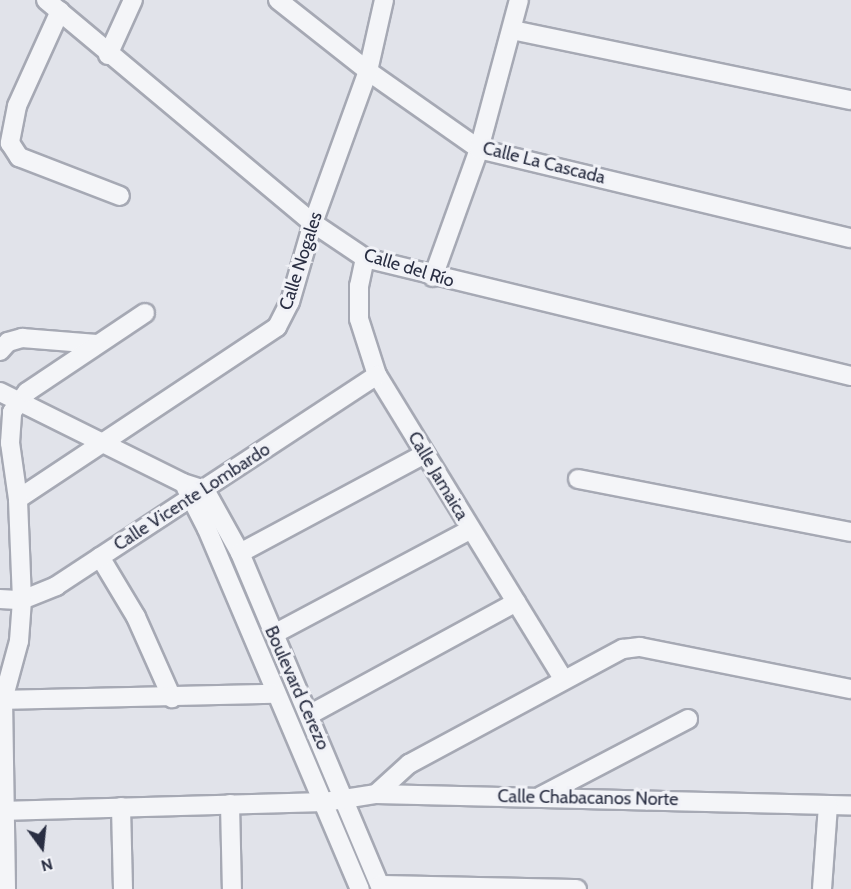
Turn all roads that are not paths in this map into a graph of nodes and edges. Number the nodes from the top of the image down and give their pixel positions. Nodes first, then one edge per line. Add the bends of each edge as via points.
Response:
1 (45, 0) edge
2 (133, 0) edge
3 (278, 0) edge
4 (384, 0) edge
5 (519, 0) edge
6 (60, 11) junction
7 (512, 30) junction
8 (108, 55) junction
9 (368, 71) junction
10 (851, 100) edge
11 (480, 149) junction
12 (120, 196) dead end
13 (313, 224) junction
14 (851, 238) edge
15 (365, 258) junction
16 (433, 277) junction
17 (145, 313) dead end
18 (97, 344) junction
19 (0, 351) edge
20 (377, 375) junction
21 (851, 376) edge
22 (0, 392) edge
23 (16, 402) junction
24 (104, 444) junction
25 (425, 454) junction
26 (578, 479) dead end
27 (193, 490) junction
28 (18, 499) junction
29 (470, 530) junction
30 (851, 532) edge
31 (240, 553) junction
32 (100, 557) junction
33 (0, 599) edge
34 (22, 600) junction
35 (516, 602) junction
36 (274, 634) junction
37 (563, 679) junction
38 (851, 689) edge
39 (276, 694) junction
40 (172, 698) junction
41 (3, 700) junction
42 (309, 715) junction
43 (688, 719) dead end
44 (376, 794) junction
45 (541, 796) junction
46 (345, 798) junction
47 (325, 802) junction
48 (230, 804) junction
49 (828, 805) junction
50 (851, 806) edge
51 (122, 807) junction
52 (1, 811) edge
53 (381, 887) edge
54 (6, 889) edge
55 (123, 889) edge
56 (232, 889) edge
57 (360, 889) edge
58 (577, 889) edge
59 (822, 889) edge

1 - 6 street, Calle del Río
2 - 8 street
3 - 9 street, Calle La Cascada
4 - 9 street, Calle Nogales
5 - 7 street
6 - 8 street, Calle del Río
6 - 12 street via 17,106 10,143 19,157
7 - 10 street
7 - 11 street
8 - 13 street, Calle del Río
9 - 11 street, Calle La Cascada
9 - 13 street, Calle Nogales
11 - 14 street, Calle La Cascada
11 - 16 street
13 - 15 street, Calle del Río
13 - 24 street, Calle Nogales via 290,302 277,327
15 - 16 street, Calle del Río
15 - 20 street, Calle Jamaica via 359,286 359,319
16 - 21 street, Calle del Río
17 - 18 street
18 - 19 street via 22,338 8,342
18 - 23 street
20 - 25 street, Calle Jamaica
20 - 27 street, Calle Vicente Lombardo
22 - 23 street
23 - 24 street
23 - 28 street via 10,431
24 - 27 street
24 - 28 street, Calle Nogales
25 - 29 street, Calle Jamaica
25 - 31 street
26 - 30 street
27 - 31 street, Boulevard Cerezo
27 - 32 street, Calle Vicente Lombardo
27 - 39 street, Boulevard Cerezo
28 - 34 street
29 - 35 street, Calle Jamaica
29 - 36 street
31 - 36 street, Boulevard Cerezo
32 - 34 street, Calle Vicente Lombardo via 56,586
32 - 40 street via 131,608
33 - 34 street, Calle Vicente Lombardo
34 - 41 street via 20,641
35 - 37 street, Calle Jamaica
35 - 42 street
36 - 42 street, Boulevard Cerezo
37 - 38 street via 615,652 640,647
37 - 44 street via 409,764
39 - 40 street
39 - 47 street, Boulevard Cerezo
40 - 41 street
41 - 52 street
42 - 46 street, Boulevard Cerezo
43 - 45 street
44 - 45 street, Calle Chabacanos Norte
44 - 46 street, Calle Chabacanos Norte
45 - 49 street, Calle Chabacanos Norte
46 - 47 street, Calle Chabacanos Norte
46 - 53 street, Boulevard Cerezo
47 - 48 street, Calle Chabacanos Norte
47 - 57 street, Boulevard Cerezo
48 - 51 street, Calle Chabacanos Norte
48 - 56 street
49 - 50 street, Calle Chabacanos Norte
49 - 59 street
51 - 52 street, Calle Chabacanos Norte
51 - 55 street
52 - 54 street
53 - 58 street

